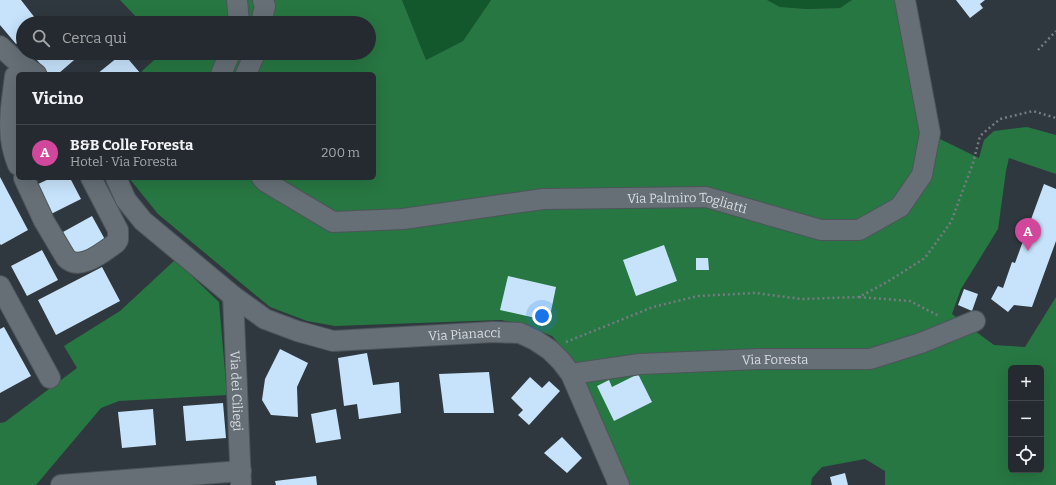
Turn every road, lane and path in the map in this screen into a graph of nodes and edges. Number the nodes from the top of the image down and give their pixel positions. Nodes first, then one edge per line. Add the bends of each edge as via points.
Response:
1 (237, 0) edge
2 (263, 0) edge
3 (905, 0) edge
4 (238, 16) edge
5 (263, 16) edge
6 (1056, 31) edge
7 (0, 46) edge
8 (1038, 50) dead end
9 (227, 60) edge
10 (252, 60) edge
11 (21, 72) edge
12 (222, 72) edge
13 (247, 72) edge
14 (16, 79) edge
15 (0, 91) edge
16 (16, 94) edge
17 (1056, 118) edge
18 (16, 160) edge
19 (25, 180) edge
20 (91, 180) edge
21 (117, 180) edge
22 (264, 180) edge
23 (0, 286) edge
24 (233, 296) junction
25 (859, 297) junction
26 (967, 324) joint
27 (550, 350) junction
28 (571, 374) junction
29 (50, 378) dead end
30 (241, 478) edge
31 (61, 485) edge
32 (619, 485) edge

1 - 4 street
2 - 5 street via 265,6
3 - 22 street, Via Palmiro Togliatti via 930,133 922,175 900,208 859,230 821,230 706,197 543,199 402,218 333,222
6 - 8 path
7 - 11 street
9 - 12 street
10 - 13 street
14 - 15 street
16 - 18 street via 10,112 11,146
17 - 25 path via 1033,110 1000,119 980,136 951,222 925,258
19 - 20 street via 44,221 66,258 78,264 116,243 119,234
21 - 24 street, Via Pianacci via 126,200 143,221
23 - 29 street
24 - 27 street, Via Pianacci via 265,319 333,341 493,332 520,333
24 - 30 street, Via dei Ciliegi
25 - 26 path via 910,301
25 - 27 path via 802,299 754,293 698,296 653,307
26 - 28 street, Via Foresta via 870,359 759,359 640,364
27 - 28 street, Via Pianacci
28 - 32 street, Via Pianacci
30 - 31 street

